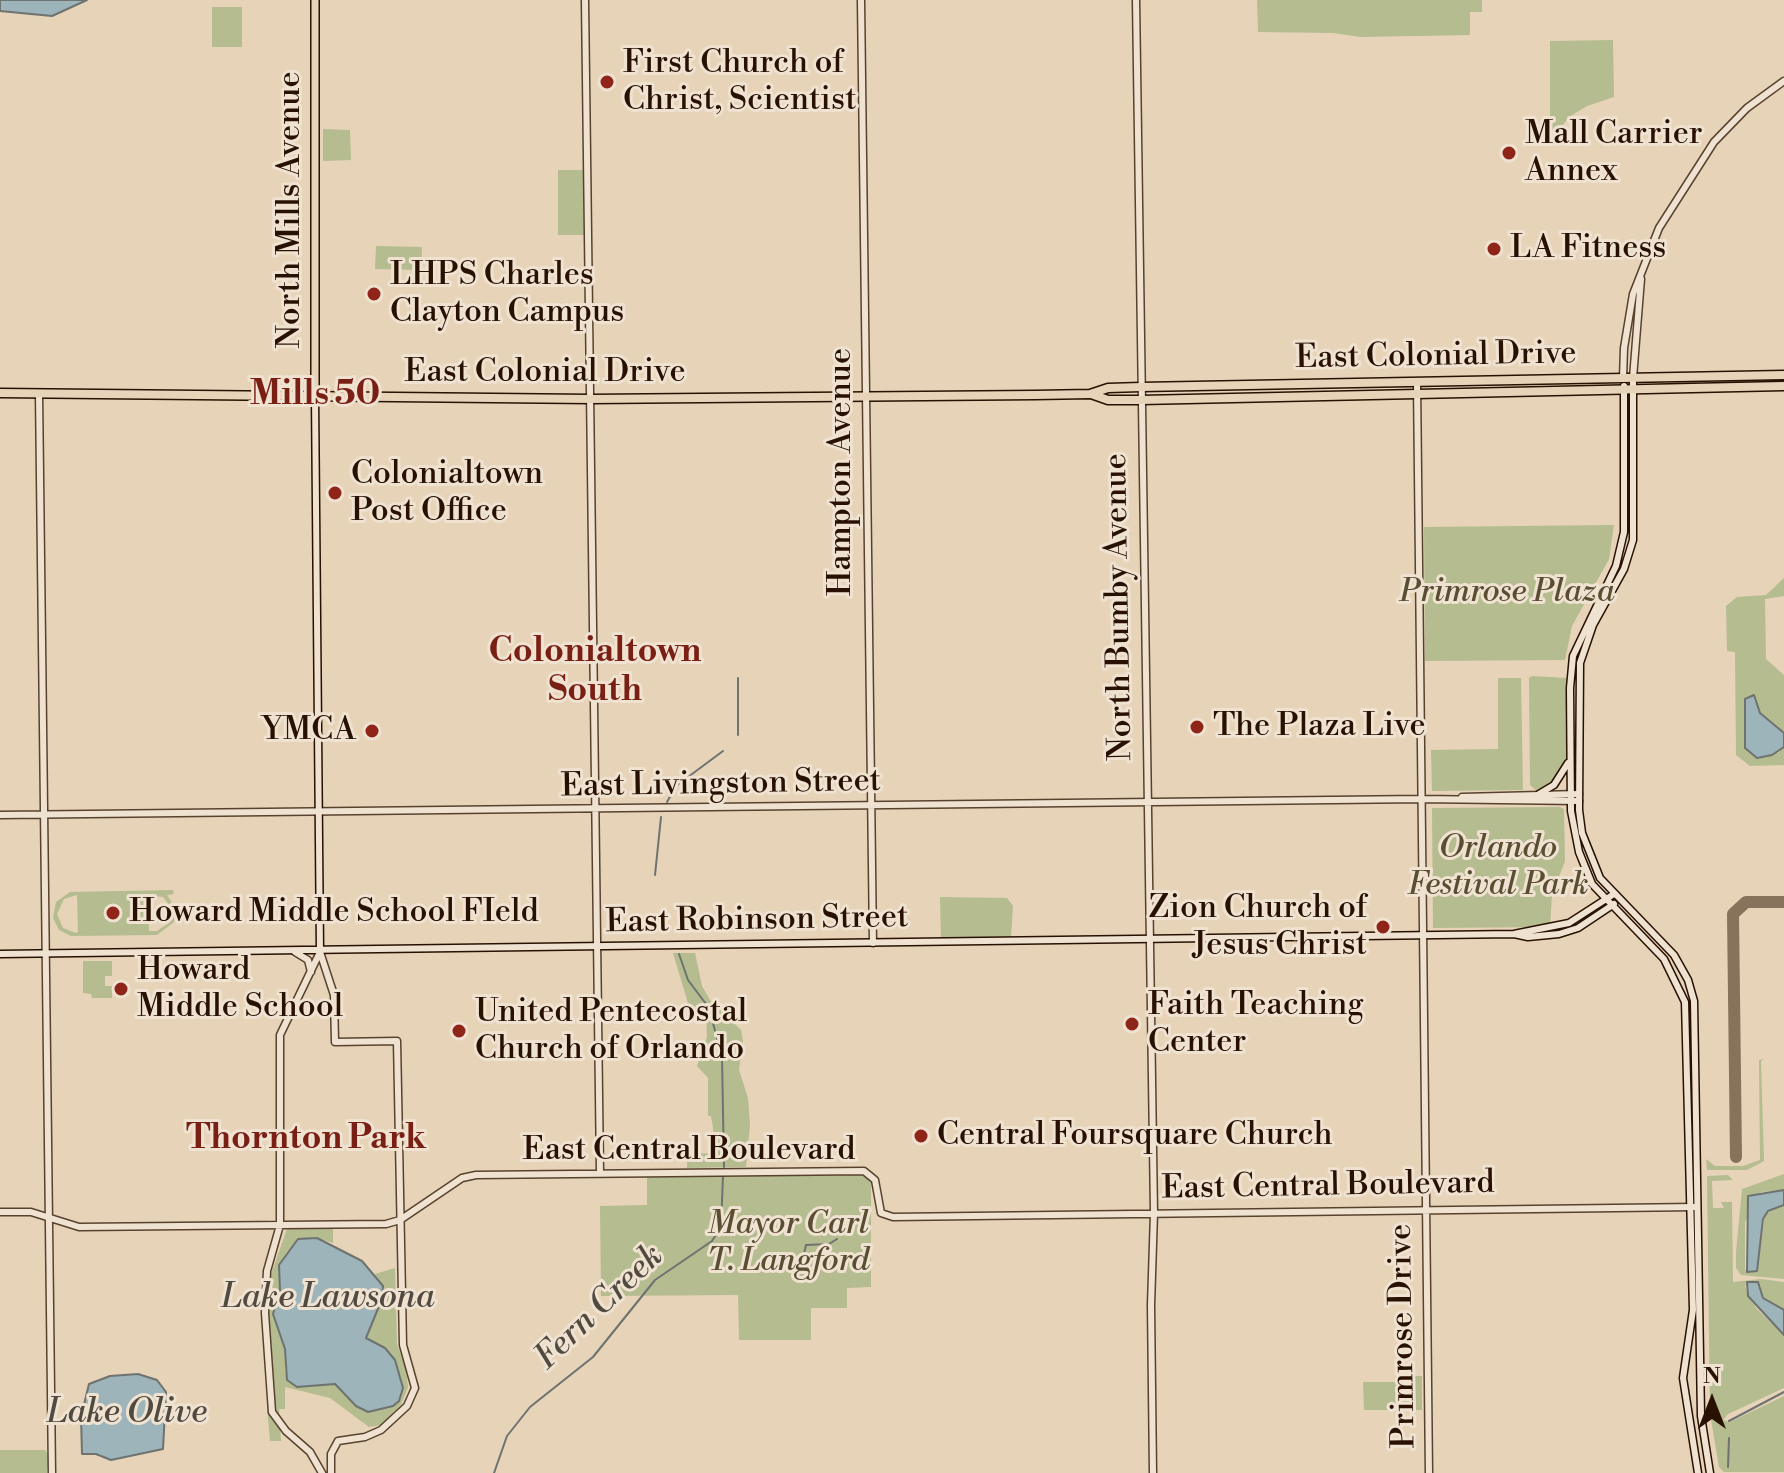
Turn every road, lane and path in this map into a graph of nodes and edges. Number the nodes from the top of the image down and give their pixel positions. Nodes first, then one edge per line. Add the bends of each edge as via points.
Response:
1 (315, 0) edge
2 (585, 0) edge
3 (861, 0) edge
4 (1136, 0) edge
5 (1784, 81) edge
6 (1784, 377) edge
7 (1628, 378) junction
8 (1417, 382) junction
9 (1784, 386) edge
10 (1141, 387) junction
11 (1716, 387) junction
12 (1628, 389) junction
13 (0, 393) edge
14 (39, 393) junction
15 (1090, 394) junction
16 (1417, 394) junction
17 (315, 396) junction
18 (866, 396) junction
19 (591, 399) junction
20 (1141, 400) junction
21 (1570, 756) junction
22 (1539, 794) junction
23 (1575, 797) junction
24 (1421, 799) junction
25 (1442, 800) junction
26 (1146, 804) junction
27 (871, 807) junction
28 (596, 810) junction
29 (320, 812) junction
30 (0, 815) edge
31 (44, 815) junction
32 (1617, 897) junction
33 (1608, 904) junction
34 (1422, 936) junction
35 (1148, 939) junction
36 (873, 943) junction
37 (598, 948) junction
38 (295, 952) junction
39 (320, 952) junction
40 (0, 954) edge
41 (46, 954) junction
42 (311, 975) junction
43 (600, 1173) junction
44 (1698, 1207) junction
45 (1689, 1208) junction
46 (1426, 1210) junction
47 (0, 1212) edge
48 (1154, 1213) junction
49 (47, 1219) junction
50 (400, 1220) junction
51 (280, 1225) junction
52 (52, 1473) edge
53 (322, 1473) edge
54 (331, 1473) edge
55 (1153, 1473) edge
56 (1429, 1473) edge
57 (1698, 1473) edge
58 (1710, 1473) edge

1 - 17 main road, North Mills Avenue
2 - 19 street
3 - 18 street, Hampton Avenue
4 - 10 street, North Bumby Avenue
5 - 7 street via 1736,118 1701,158 1659,228 1641,271 1626,332
6 - 7 highway, East Colonial Drive
6 - 11 highway via 1780,382 1723,382
7 - 8 highway, East Colonial Drive
7 - 12 street
8 - 10 highway, East Colonial Drive
8 - 16 street, Primrose Drive
9 - 11 highway, East Colonial Drive
10 - 15 highway, East Colonial Drive
10 - 20 street, North Bumby Avenue
11 - 12 highway, East Colonial Drive
12 - 16 highway, East Colonial Drive
12 - 21 street via 1622,549 1573,656
12 - 23 street via 1633,540 1580,663
13 - 14 highway, East Colonial Drive
14 - 17 highway, East Colonial Drive
14 - 31 street
15 - 18 highway, East Colonial Drive
15 - 20 highway, East Colonial Drive
16 - 20 highway, East Colonial Drive
16 - 24 street, Primrose Drive
17 - 19 highway, East Colonial Drive
17 - 29 street, North Mills Avenue
18 - 19 highway, East Colonial Drive
18 - 27 street, Hampton Avenue
19 - 28 street
20 - 26 street, North Bumby Avenue
21 - 22 street via 1559,781
21 - 23 street
22 - 23 street
22 - 25 street, East Livingston Street
23 - 25 street, East Livingston Street
23 - 32 street via 1600,878
23 - 33 street via 1579,852 1592,884
24 - 25 street, East Livingston Street
24 - 26 street, East Livingston Street
24 - 34 street, Primrose Drive
26 - 27 street, East Livingston Street
26 - 35 street, North Bumby Avenue
27 - 28 street, East Livingston Street
27 - 36 street, Hampton Avenue
28 - 29 street, East Livingston Street
28 - 37 street
29 - 31 street, East Livingston Street
29 - 39 street, North Mills Avenue
30 - 31 street, East Livingston Street
31 - 41 street
32 - 33 street, East Robinson Street
32 - 44 street via 1674,955 1692,990 1697,1016
33 - 34 street, East Robinson Street via 1569,923 1514,934
33 - 45 street via 1664,959 1685,1002
34 - 35 street, East Robinson Street
34 - 46 street, Primrose Drive
35 - 36 street, East Robinson Street
35 - 48 street, North Bumby Avenue
36 - 37 street, East Robinson Street
37 - 39 street, East Robinson Street
37 - 43 street
38 - 39 street, East Robinson Street
38 - 41 street, East Robinson Street
38 - 42 street via 308,960
39 - 42 street
39 - 50 street, North Mills Avenue via 333,990 335,1042 397,1041
40 - 41 street, East Robinson Street
41 - 49 street
42 - 51 street via 280,1035
43 - 48 street, East Central Boulevard via 864,1171 875,1180 878,1208 893,1217
43 - 50 street, East Central Boulevard via 462,1178
44 - 45 street, East Central Boulevard
44 - 58 street via 1701,1416
45 - 46 street, East Central Boulevard
45 - 57 street via 1693,1310 1683,1378
46 - 48 street, East Central Boulevard
46 - 56 street, Primrose Drive
47 - 49 street, East Central Boulevard via 31,1212
48 - 55 street, North Bumby Avenue
49 - 51 street, East Central Boulevard via 79,1227
49 - 52 street
50 - 51 street, East Central Boulevard
50 - 54 street via 403,1345 415,1381 407,1406 372,1435 338,1441 331,1451
51 - 53 street via 266,1291 269,1401 280,1426 310,1452

